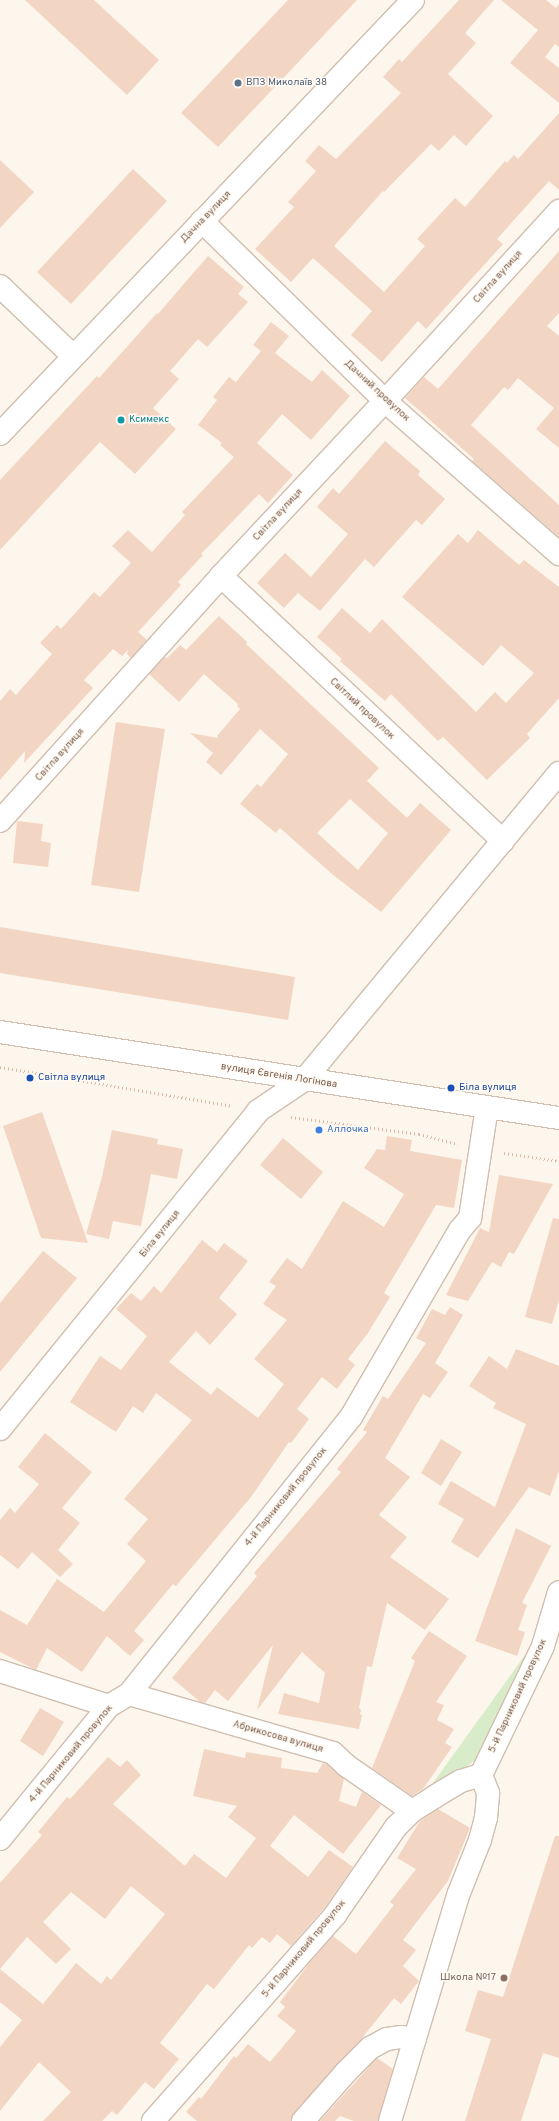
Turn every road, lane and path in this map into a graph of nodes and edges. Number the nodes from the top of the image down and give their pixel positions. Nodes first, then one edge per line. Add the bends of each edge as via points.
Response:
1 (413, 0) edge
2 (559, 211) edge
3 (202, 221) junction
4 (0, 286) edge
5 (73, 356) junction
6 (385, 401) junction
7 (0, 434) edge
8 (559, 554) edge
9 (221, 576) junction
10 (559, 773) edge
11 (0, 821) edge
12 (503, 841) junction
13 (0, 1032) edge
14 (0, 1068) edge
15 (304, 1080) junction
16 (234, 1106) dead end
17 (487, 1107) junction
18 (290, 1117) dead end
19 (559, 1118) edge
20 (480, 1150) junction
21 (559, 1161) edge
22 (0, 1429) edge
23 (559, 1592) edge
24 (0, 1671) edge
25 (129, 1694) junction
26 (108, 1706) junction
27 (481, 1775) junction
28 (412, 1811) junction
29 (0, 1839) edge
30 (415, 2040) junction
31 (153, 2121) edge
32 (303, 2121) edge
33 (390, 2121) edge

1 - 3 street, Дачна вулиця
2 - 6 street, Світла вулиця
3 - 5 street, Дачна вулиця
3 - 6 street, Дачний провулок
4 - 5 street
5 - 7 street, Дачна вулиця
6 - 8 street, Дачний провулок
6 - 9 street, Світла вулиця
9 - 11 street, Світла вулиця
9 - 12 street, Світлий провулок
10 - 12 street, Біла вулиця
12 - 15 street, Біла вулиця
13 - 15 street, вулиця Євгенія Логінова
14 - 16 path
15 - 17 street, вулиця Євгенія Логінова
15 - 22 street, Біла вулиця via 258,1111
17 - 19 street, вулиця Євгенія Логінова
17 - 20 street, 4-й Парниковий провулок
18 - 20 path via 419,1134
20 - 21 path
20 - 25 street, 4-й Парниковий провулок via 470,1218 460,1230 351,1417
23 - 27 street, 5-й Парниковий провулок via 543,1646
24 - 26 street
25 - 26 street, 4-й Парниковий провулок
25 - 28 street, Абрикосова вулиця via 333,1753
26 - 29 street, 4-й Парниковий провулок
27 - 28 street, 5-й Парниковий провулок via 461,1781
27 - 30 street via 488,1793 486,1818 459,1893
28 - 31 street, 5-й Парниковий провулок via 396,1827 335,1915
30 - 32 street via 402,2037 387,2039 370,2048
30 - 33 street

